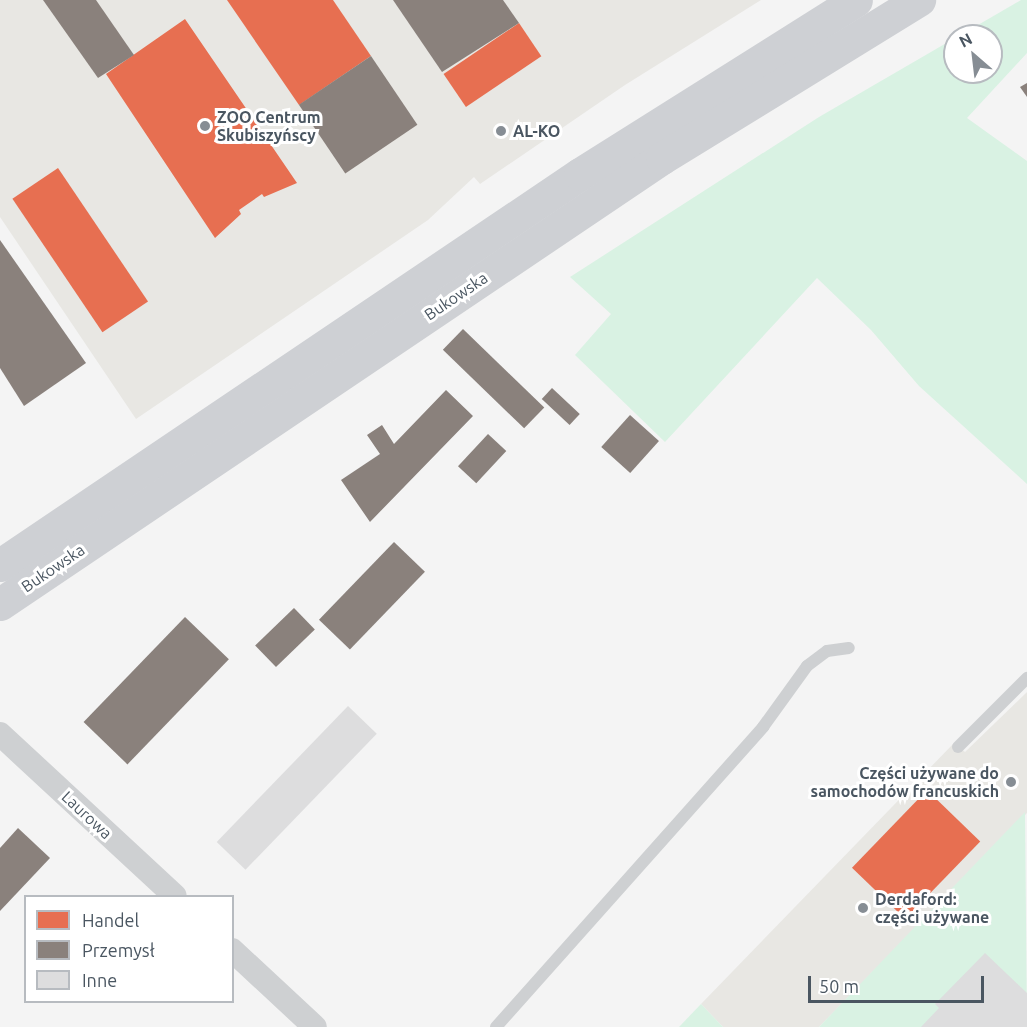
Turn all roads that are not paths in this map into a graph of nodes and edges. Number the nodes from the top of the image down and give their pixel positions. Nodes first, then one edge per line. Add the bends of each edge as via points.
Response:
1 (856, 0) edge
2 (919, 0) edge
3 (0, 565) edge
4 (0, 604) edge
5 (849, 648) dead end
6 (1027, 678) edge
7 (0, 734) edge
8 (958, 747) dead end
9 (173, 895) edge
10 (234, 952) edge
11 (315, 1027) edge
12 (496, 1027) edge

1 - 3 main road, Bukowska via 588,168
2 - 4 main road, Bukowska via 662,158
5 - 12 lane via 827,651 807,666 762,728
6 - 8 lane
7 - 9 street, Laurowa
10 - 11 street

